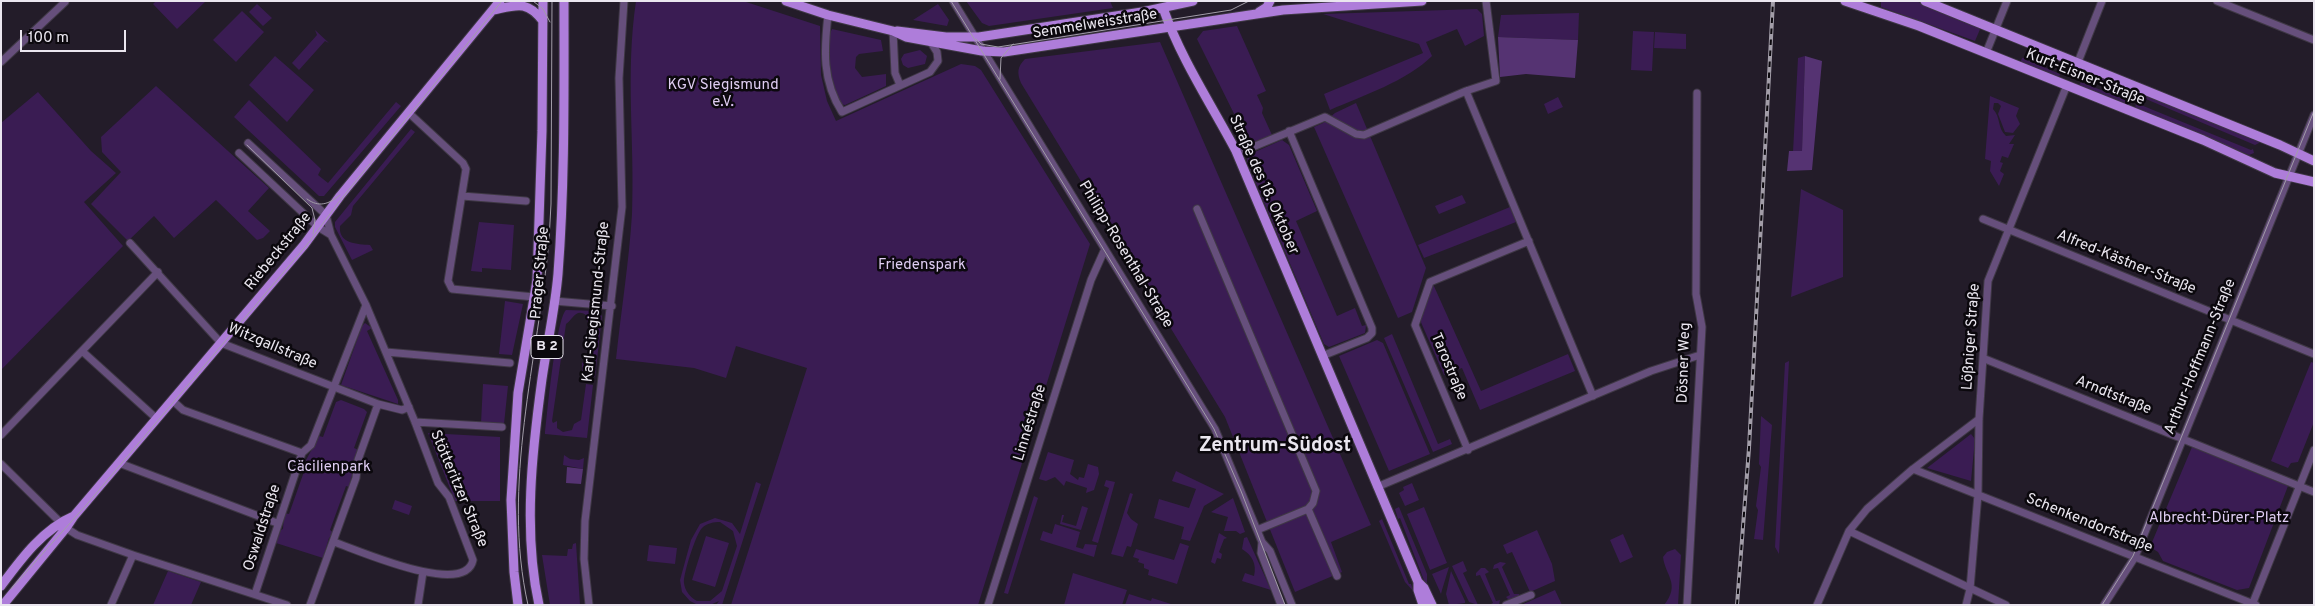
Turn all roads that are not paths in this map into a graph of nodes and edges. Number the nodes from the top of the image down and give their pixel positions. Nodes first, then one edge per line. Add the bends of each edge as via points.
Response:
1 (500, 1) edge
2 (543, 1) edge
3 (564, 1) edge
4 (624, 1) edge
5 (786, 1) edge
6 (953, 1) edge
7 (1193, 1) edge
8 (1422, 1) edge
9 (1486, 1) edge
10 (1845, 1) edge
11 (1925, 1) edge
12 (2007, 1) edge
13 (2102, 1) edge
14 (2217, 1) edge
15 (65, 2) edge
16 (1161, 5) edge
17 (1268, 5) edge
18 (493, 10) junction
19 (828, 15) junction
20 (543, 21) junction
21 (1170, 27) junction
22 (1996, 29) junction
23 (893, 31) junction
24 (976, 37) junction
25 (2314, 40) edge
26 (930, 41) junction
27 (984, 51) junction
28 (1986, 53) junction
29 (1, 62) edge
30 (2078, 62) junction
31 (900, 85) junction
32 (2067, 85) junction
33 (1466, 90) junction
34 (1697, 93) dead end
35 (410, 114) junction
36 (2314, 115) edge
37 (1289, 131) junction
38 (248, 143) dead end
39 (239, 152) dead end
40 (1236, 152) junction
41 (2298, 153) junction
42 (2314, 161) edge
43 (2289, 176) junction
44 (2314, 182) edge
45 (462, 196) junction
46 (526, 201) dead end
47 (1197, 209) dead end
48 (326, 215) junction
49 (1983, 219) dead end
50 (318, 227) junction
51 (2008, 230) junction
52 (331, 235) junction
53 (1529, 241) junction
54 (130, 243) dead end
55 (1104, 250) junction
56 (158, 272) junction
57 (534, 297) junction
58 (554, 301) junction
59 (366, 305) junction
60 (612, 306) junction
61 (2231, 320) junction
62 (221, 343) junction
63 (82, 351) junction
64 (386, 352) junction
65 (2314, 354) edge
66 (1700, 355) junction
67 (1322, 356) junction
68 (1985, 359) junction
69 (510, 363) dead end
70 (334, 388) junction
71 (1594, 396) junction
72 (172, 400) junction
73 (378, 404) junction
74 (409, 407) junction
75 (1979, 419) junction
76 (157, 420) junction
77 (415, 422) junction
78 (502, 427) dead end
79 (1, 435) edge
80 (2183, 439) junction
81 (1468, 450) junction
82 (2314, 450) edge
83 (302, 453) junction
84 (120, 463) junction
85 (1, 464) edge
86 (1913, 469) junction
87 (2299, 486) junction
88 (1378, 488) junction
89 (2314, 492) edge
90 (1978, 494) junction
91 (1308, 509) junction
92 (277, 523) junction
93 (63, 525) junction
94 (1257, 530) junction
95 (1848, 531) junction
96 (334, 542) junction
97 (1262, 542) junction
98 (133, 555) junction
99 (2135, 557) junction
100 (423, 572) junction
101 (1337, 576) dead end
102 (1418, 582) junction
103 (1, 586) edge
104 (1970, 589) junction
105 (255, 594) junction
106 (1531, 595) dead end
107 (2253, 604) edge
108 (3, 605) edge
109 (111, 605) edge
110 (287, 605) edge
111 (310, 605) edge
112 (418, 605) edge
113 (518, 605) edge
114 (539, 605) edge
115 (589, 605) edge
116 (988, 605) edge
117 (1281, 605) edge
118 (1292, 605) edge
119 (1423, 605) edge
120 (1432, 605) edge
121 (1506, 605) edge
122 (1686, 605) edge
123 (1817, 605) edge
124 (1966, 605) edge
125 (2006, 605) edge
126 (2104, 605) edge

1 - 18 main road, Riebeckstraße
2 - 20 main road, Prager Straße / B 2
3 - 58 main road, Prager Straße / B 2 via 563,143
4 - 60 street, Karl-Siegismund-Straße via 619,78 622,207
5 - 19 main road, Semmelweisstraße
6 - 24 street, Philipp-Rosenthal-Straße
7 - 16 main road, Semmelweisstraße
8 - 17 main road
9 - 33 street via 1496,81
10 - 28 main road, Kurt-Eisner-Straße
11 - 22 main road, Kurt-Eisner-Straße
12 - 22 street
13 - 30 street
14 - 25 street
15 - 29 street
16 - 21 main road, Straße des 18. Oktober
16 - 24 main road, Semmelweisstraße
17 - 21 main road, Semmelweisstraße via 1254,14
18 - 20 main road via 526,6
18 - 35 main road, Riebeckstraße
19 - 23 main road, Semmelweisstraße
19 - 31 street via 825,69 835,102 842,112
20 - 57 main road, Prager Straße / B 2 via 541,208
21 - 27 main road, Semmelweisstraße via 1022,50
21 - 40 main road, Straße des 18. Oktober
22 - 28 street
22 - 30 main road, Kurt-Eisner-Straße
23 - 24 main road, Semmelweisstraße
23 - 26 main road, Semmelweisstraße
23 - 31 street via 894,61
24 - 27 street, Philipp-Rosenthal-Straße
26 - 27 main road, Semmelweisstraße
26 - 31 street via 937,52 936,65 930,72
27 - 55 street, Philipp-Rosenthal-Straße
28 - 32 main road, Kurt-Eisner-Straße
30 - 41 main road, Kurt-Eisner-Straße
32 - 43 main road, Kurt-Eisner-Straße via 2275,173
32 - 51 street, Lößniger Straße
33 - 37 street via 1364,134 1356,134 1325,117
33 - 53 street
34 - 66 street, Dösner Weg via 1696,294 1702,328
35 - 45 street via 465,166
35 - 48 main road, Riebeckstraße
36 - 41 street, Arthur-Hoffmann-Straße
37 - 40 street
37 - 67 street via 1372,328 1367,338
38 - 48 street
39 - 50 street
40 - 67 main road, Straße des 18. Oktober
41 - 42 main road, Kurt-Eisner-Straße
41 - 43 street, Arthur-Hoffmann-Straße
43 - 44 main road, Kurt-Eisner-Straße
43 - 61 street, Arthur-Hoffmann-Straße
45 - 46 street
45 - 57 street via 449,286 452,289
47 - 91 street via 1312,481 1316,496
48 - 50 main road, Riebeckstraße
48 - 52 street, Stötteritzer Straße
49 - 51 street, Alfred-Kästner-Straße
50 - 52 street
50 - 62 main road, Riebeckstraße
51 - 61 street, Alfred-Kästner-Straße
51 - 68 street, Lößniger Straße via 1988,281
52 - 59 street, Stötteritzer Straße
53 - 71 street
53 - 81 street, Tarostraße via 1430,282 1415,326
54 - 56 street, Witzgallstraße
55 - 94 street, Philipp-Rosenthal-Straße via 1222,440
55 - 116 street, Linnéstraße via 1082,305
56 - 62 street, Witzgallstraße
56 - 63 street
57 - 113 main road, Prager Straße / B 2 via 513,443 511,500
58 - 60 street
58 - 114 main road, Prager Straße / B 2 via 533,462 531,558
59 - 64 street, Stötteritzer Straße
59 - 70 street, Oswaldstraße
60 - 115 street, Karl-Siegismund-Straße via 585,521 584,559
61 - 65 street, Alfred-Kästner-Straße
61 - 80 street, Arthur-Hoffmann-Straße
62 - 70 street, Witzgallstraße
62 - 72 main road, Riebeckstraße
63 - 76 street
63 - 79 street
64 - 69 street
64 - 74 street, Stötteritzer Straße
66 - 71 street via 1672,363
66 - 122 street, Dösner Weg
67 - 88 main road, Straße des 18. Oktober
68 - 75 street, Lößniger Straße
68 - 80 street, Arndtstraße
70 - 73 street, Witzgallstraße
70 - 83 street, Oswaldstraße via 311,445
71 - 81 street
72 - 76 main road, Riebeckstraße
72 - 83 street via 183,410
73 - 74 street, Witzgallstraße via 402,410
73 - 96 street
74 - 77 street, Stötteritzer Straße
75 - 86 street
75 - 90 street, Lößniger Straße
76 - 84 main road, Riebeckstraße
77 - 78 street
77 - 100 street, Stötteritzer Straße via 473,560 469,570 459,575
80 - 87 street, Arndtstraße
80 - 99 street, Arthur-Hoffmann-Straße
81 - 88 street
82 - 87 street
83 - 92 street, Oswaldstraße
84 - 92 street
84 - 93 main road, Riebeckstraße
85 - 93 street
86 - 90 street, Schenkendorfstraße
86 - 95 street via 1867,509
87 - 89 street, Arndtstraße
87 - 107 street
88 - 102 main road, Straße des 18. Oktober
90 - 99 street, Schenkendorfstraße
90 - 104 street, Lößniger Straße
91 - 94 street
91 - 101 street
92 - 105 street, Oswaldstraße
93 - 98 street via 77,535
93 - 103 main road, Riebeckstraße via 43,536
93 - 108 main road, Riebeckstraße
94 - 97 street, Philipp-Rosenthal-Straße
95 - 104 street
95 - 123 street
96 - 100 street, Stötteritzer Straße
96 - 111 street
97 - 117 street, Philipp-Rosenthal-Straße via 1261,553
97 - 118 street, Philipp-Rosenthal-Straße via 1270,550
98 - 105 street
98 - 109 street
99 - 107 street, Schenkendorfstraße
99 - 126 street, Arthur-Hoffmann-Straße
100 - 112 street
102 - 119 main road, Straße des 18. Oktober
102 - 120 main road, Straße des 18. Oktober
104 - 124 street, Lößniger Straße
104 - 125 street
105 - 110 street
106 - 121 street

